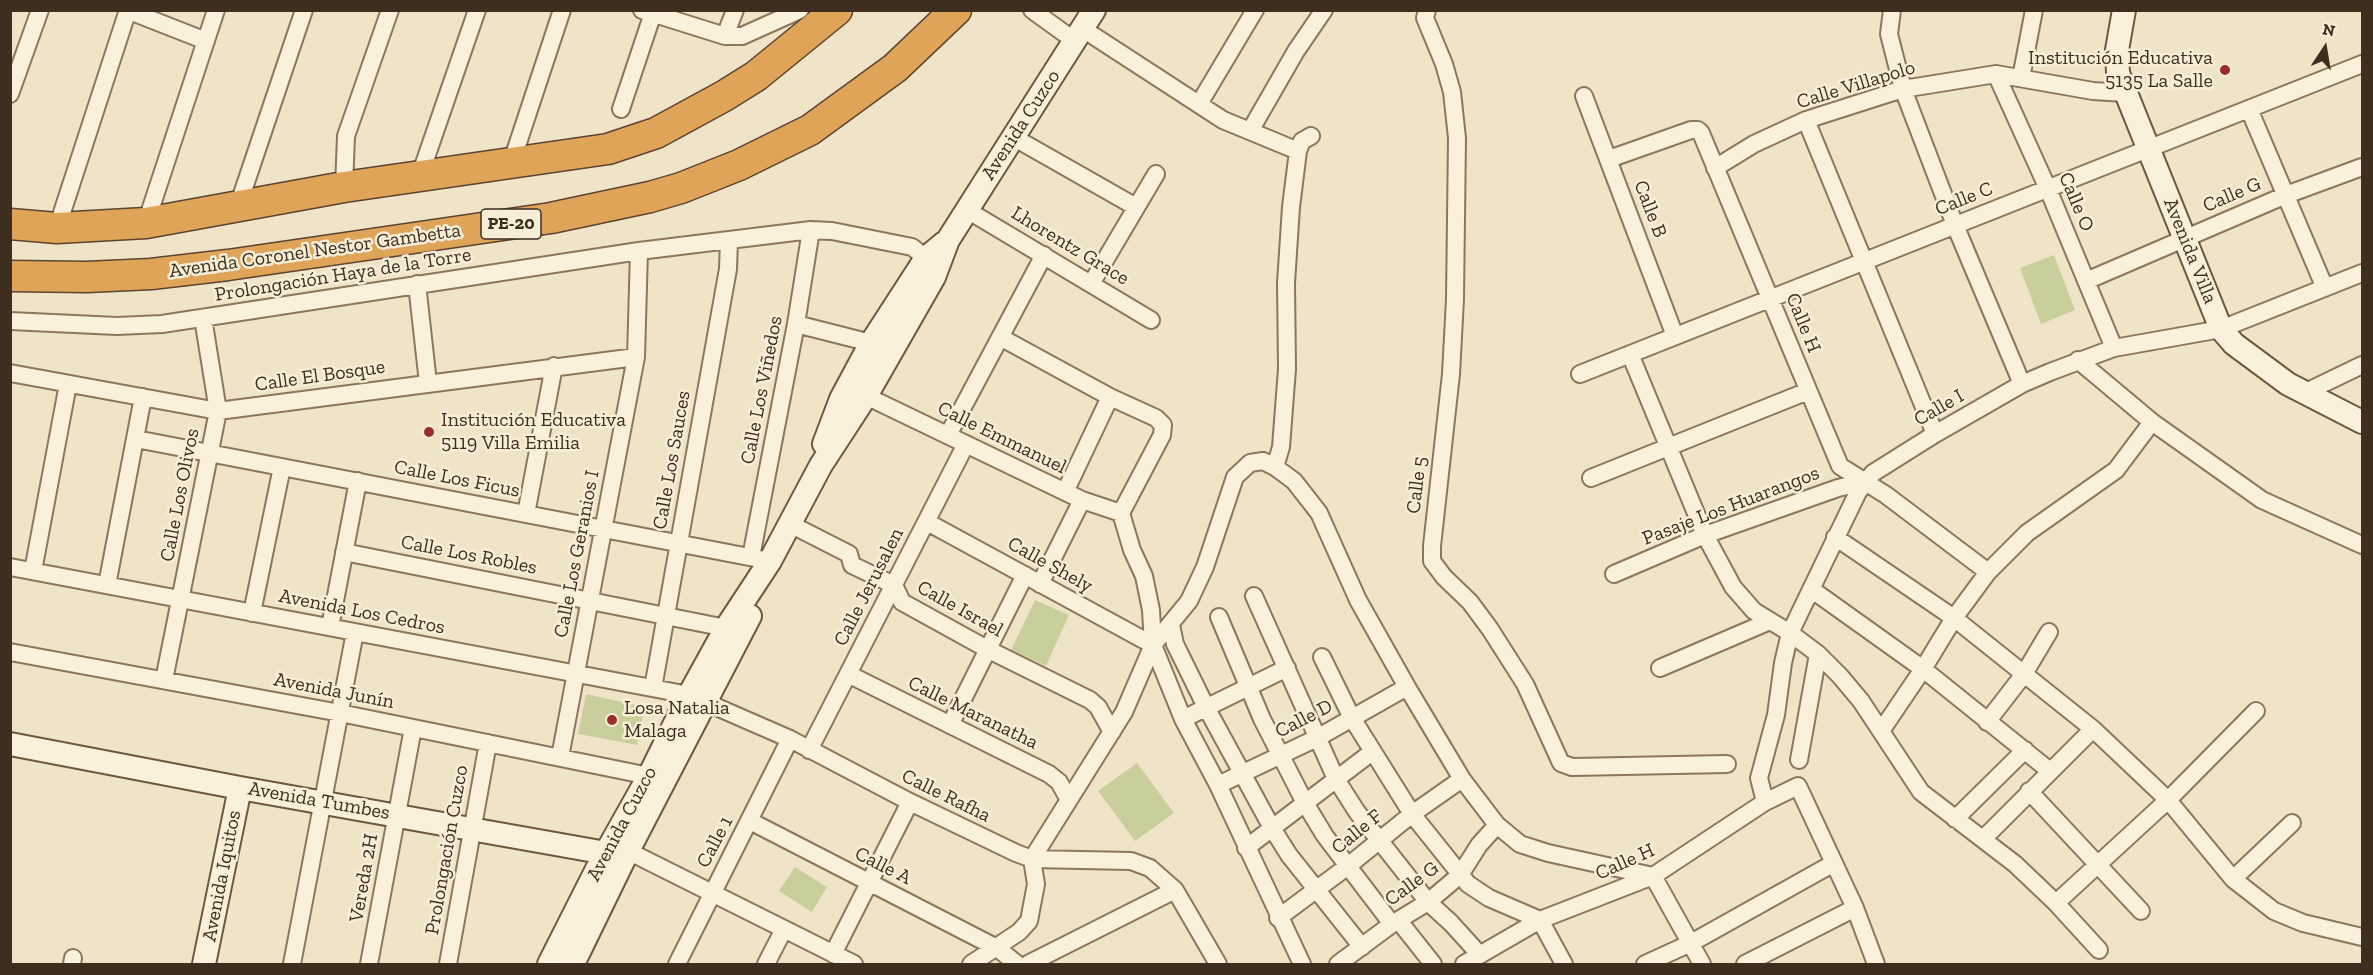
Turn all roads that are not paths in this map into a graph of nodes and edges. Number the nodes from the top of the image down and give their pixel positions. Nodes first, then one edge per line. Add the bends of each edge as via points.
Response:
1 (40, 10) edge
2 (216, 10) edge
3 (304, 10) edge
4 (390, 10) edge
5 (477, 10) edge
6 (562, 10) edge
7 (735, 10) edge
8 (800, 10) edge
9 (837, 10) edge
10 (956, 10) edge
11 (1032, 10) edge
12 (1255, 10) edge
13 (1324, 10) edge
14 (1426, 10) edge
15 (1892, 10) edge
16 (2034, 10) edge
17 (2124, 10) edge
18 (128, 11) edge
19 (650, 12) edge
20 (1084, 27) edge
21 (725, 36) junction
22 (206, 41) junction
23 (2362, 64) edge
24 (1996, 74) junction
25 (2021, 78) junction
26 (1903, 89) junction
27 (2125, 93) junction
28 (10, 94) edge
29 (1584, 96) dead end
30 (1199, 104) junction
31 (621, 109) dead end
32 (2249, 109) junction
33 (1806, 120) junction
34 (1250, 131) junction
35 (1311, 136) dead end
36 (1013, 137) junction
37 (2148, 149) junction
38 (1298, 151) junction
39 (1608, 159) junction
40 (511, 164) junction
41 (2362, 167) edge
42 (1715, 168) junction
43 (1156, 174) dead end
44 (419, 178) junction
45 (344, 187) junction
46 (2048, 189) junction
47 (2286, 195) junction
48 (238, 206) junction
49 (1136, 207) junction
50 (967, 210) junction
51 (146, 223) junction
52 (10, 224) edge
53 (1955, 225) junction
54 (57, 228) junction
55 (811, 230) junction
56 (2185, 238) junction
57 (729, 240) junction
58 (948, 240) junction
59 (639, 251) junction
60 (1044, 255) junction
61 (926, 258) junction
62 (1863, 261) junction
63 (2362, 273) edge
64 (10, 276) edge
65 (2086, 281) junction
66 (417, 284) junction
67 (1091, 284) junction
68 (2325, 288) junction
69 (1770, 298) junction
70 (203, 318) junction
71 (1151, 320) dead end
72 (10, 321) edge
73 (796, 324) junction
74 (2221, 329) junction
75 (1675, 336) junction
76 (1000, 337) junction
77 (871, 343) junction
78 (2114, 348) junction
79 (1630, 354) junction
80 (636, 357) junction
81 (2078, 360) junction
82 (2362, 365) edge
83 (554, 366) junction
84 (10, 373) edge
85 (1580, 374) dead end
86 (428, 383) junction
87 (68, 384) junction
88 (2022, 384) junction
89 (1808, 391) junction
90 (2304, 393) junction
91 (866, 396) junction
92 (143, 397) junction
93 (1110, 397) junction
94 (218, 411) junction
95 (2152, 422) junction
96 (2362, 422) edge
97 (1935, 434) junction
98 (948, 435) junction
99 (136, 439) junction
100 (966, 444) junction
101 (1670, 447) junction
102 (210, 453) junction
103 (821, 465) junction
104 (282, 467) junction
105 (1275, 467) junction
106 (1591, 478) dead end
107 (358, 481) junction
108 (1864, 482) junction
109 (1065, 492) junction
110 (1083, 500) junction
111 (1121, 513) junction
112 (526, 514) junction
113 (927, 522) junction
114 (790, 524) junction
115 (602, 529) junction
116 (1705, 534) junction
117 (1835, 537) junction
118 (678, 543) junction
119 (2362, 545) edge
120 (344, 552) junction
121 (761, 559) junction
122 (10, 567) edge
123 (33, 571) junction
124 (1988, 572) junction
125 (1614, 574) dead end
126 (1033, 580) junction
127 (107, 585) junction
128 (894, 585) junction
129 (1811, 589) junction
130 (1254, 596) dead end
131 (180, 599) junction
132 (590, 601) junction
133 (252, 613) junction
134 (665, 616) junction
135 (1220, 617) dead end
136 (1954, 618) junction
137 (1770, 621) junction
138 (1171, 625) junction
139 (330, 627) junction
140 (726, 628) junction
141 (355, 632) junction
142 (2049, 632) dead end
143 (1790, 633) junction
144 (1153, 645) junction
145 (989, 650) junction
146 (10, 652) edge
147 (1818, 654) junction
148 (1322, 657) dead end
149 (1287, 668) junction
150 (1660, 668) dead end
151 (1923, 669) junction
152 (576, 674) junction
153 (848, 674) junction
154 (2024, 675) junction
155 (164, 681) junction
156 (1248, 686) junction
157 (1407, 687) junction
158 (653, 688) junction
159 (697, 698) junction
160 (1206, 707) junction
161 (2256, 711) dead end
162 (340, 713) junction
163 (1352, 718) junction
164 (1184, 719) junction
165 (1988, 722) junction
166 (950, 725) junction
167 (413, 728) junction
168 (2093, 729) junction
169 (1881, 731) junction
170 (1112, 732) junction
171 (1317, 738) junction
172 (790, 739) junction
173 (488, 743) junction
174 (10, 744) edge
175 (810, 750) junction
176 (2025, 750) junction
177 (1372, 752) junction
178 (1280, 755) junction
179 (560, 757) junction
180 (1799, 760) dead end
181 (1727, 764) dead end
182 (2050, 771) junction
183 (1242, 773) junction
184 (649, 776) junction
185 (1462, 779) junction
186 (1336, 780) junction
187 (1218, 785) junction
188 (240, 788) junction
189 (2029, 791) junction
190 (1069, 800) junction
191 (2168, 800) junction
192 (323, 802) junction
193 (910, 802) junction
194 (1765, 802) junction
195 (1305, 803) junction
196 (1412, 814) junction
197 (397, 815) junction
198 (1955, 819) junction
199 (750, 821) junction
200 (2292, 823) dead end
201 (1497, 825) junction
202 (473, 828) junction
203 (1272, 828) junction
204 (1983, 839) junction
205 (1379, 841) junction
206 (1246, 848) junction
207 (617, 852) junction
208 (1032, 859) junction
209 (1834, 863) junction
210 (2097, 865) junction
211 (1348, 866) junction
212 (1460, 875) junction
213 (1653, 876) junction
214 (2233, 879) junction
215 (871, 883) junction
216 (1175, 890) junction
217 (1317, 890) junction
218 (712, 894) junction
219 (1428, 902) junction
220 (2056, 903) junction
221 (1855, 908) junction
222 (2141, 911) dead end
223 (1278, 918) junction
224 (1540, 920) junction
225 (1396, 922) junction
226 (784, 929) junction
227 (2362, 937) edge
228 (1691, 943) junction
229 (1362, 947) junction
230 (997, 948) junction
231 (2099, 950) dead end
232 (833, 954) junction
233 (1480, 955) junction
234 (204, 964) edge
235 (292, 964) edge
236 (369, 964) edge
237 (448, 964) edge
238 (549, 964) edge
239 (573, 964) edge
240 (677, 964) edge
241 (766, 964) edge
242 (854, 964) edge
243 (971, 964) edge
244 (1017, 964) edge
245 (1028, 964) edge
246 (1218, 964) edge
247 (1302, 964) edge
248 (1338, 964) edge
249 (1433, 964) edge
250 (1464, 964) edge
251 (1564, 964) edge
252 (1645, 964) edge
253 (1702, 964) edge
254 (1745, 964) edge
255 (1876, 964) edge

1 - 28 street
2 - 22 street
3 - 48 street
4 - 45 street via 346,135
5 - 44 street
6 - 40 street
7 - 21 street
8 - 21 street via 742,36
9 - 40 highway via 756,76 656,133 608,150
10 - 64 highway, Avenida Coronel Nestor Gambetta / PE-20 via 895,68 810,130 739,165 650,197 551,218 228,265 151,274
11 - 20 street
12 - 30 street
13 - 34 street
14 - 181 street, Calle 5 via 1425,18 1452,92 1457,138 1451,374 1432,561 1490,629 1525,684 1561,763 1572,767
15 - 26 street via 1889,34
16 - 25 street
17 - 27 street, Avenida Villa via 2117,50 2118,73
18 - 22 street
18 - 54 street
19 - 21 street
19 - 31 street
20 - 30 street
20 - 36 street, Avenida Cuzco
22 - 51 street
23 - 32 street, Calle C
24 - 25 street, Calle Villapolo
24 - 26 street, Calle Villapolo
24 - 46 street, Calle O
25 - 27 street, Calle Villapolo
26 - 33 street, Calle Villapolo
26 - 53 street
27 - 37 street, Avenida Villa
29 - 39 street, Calle B
30 - 34 street
32 - 37 street, Calle C
32 - 47 street
33 - 42 street, Calle Villapolo via 1754,144
33 - 62 street
34 - 38 street
35 - 38 street via 1302,141
36 - 49 street
36 - 50 street, Avenida Cuzco
37 - 46 street, Calle C
37 - 56 street, Avenida Villa
38 - 105 street via 1286,283 1287,369 1281,447
39 - 42 street, Calle H via 1698,130
39 - 75 street, Calle B
40 - 44 highway
41 - 47 street, Calle G
42 - 69 street, Calle H
43 - 49 street
44 - 45 highway
45 - 48 highway
46 - 53 street, Calle C
46 - 65 street, Calle O
47 - 56 street, Calle G
47 - 68 street
48 - 51 highway
49 - 67 street
50 - 58 street, Avenida Cuzco
50 - 60 street, Lhorentz Grace
51 - 54 highway
52 - 54 highway
53 - 62 street, Calle C
53 - 88 street
55 - 57 street, Prolongación Haya de la Torre
55 - 61 street, Prolongación Haya de la Torre via 912,247
55 - 73 street, Calle Los Viñedos
56 - 65 street, Calle G
56 - 74 street, Avenida Villa
57 - 59 street, Prolongación Haya de la Torre
57 - 118 street, Calle Los Sauces via 728,269
58 - 61 street, Avenida Cuzco
58 - 91 street, Avenida Cuzco via 934,276
59 - 66 street, Prolongación Haya de la Torre
59 - 80 street, Calle Los Geranios I
60 - 67 street, Lhorentz Grace
60 - 76 street
61 - 77 street, Avenida Cuzco
62 - 69 street, Calle C
62 - 97 street
63 - 68 street, Calle I
65 - 78 street, Calle O
66 - 70 street, Prolongación Haya de la Torre
66 - 86 street
67 - 71 street, Lhorentz Grace
68 - 74 street, Calle I
69 - 75 street, Calle C
69 - 89 street, Calle H
70 - 72 street, Prolongación Haya de la Torre via 117,327
70 - 94 street, Calle Los Olivos
73 - 77 street
73 - 121 street, Calle Los Viñedos
74 - 78 street, Calle I
74 - 90 street, Avenida Villa via 2234,344
75 - 79 street, Calle C
76 - 93 street
76 - 98 street
77 - 103 street, Avenida Cuzco via 825,437
78 - 81 street, Calle I
79 - 85 street, Calle C
79 - 101 street
80 - 83 street, Calle El Bosque
80 - 115 street, Calle Los Geranios I
81 - 88 street, Calle I
81 - 95 street
82 - 90 street
83 - 86 street, Calle El Bosque
83 - 112 street
84 - 87 street, Calle El Bosque
86 - 94 street, Calle El Bosque
87 - 92 street, Calle El Bosque
87 - 123 street
88 - 97 street, Calle I
89 - 101 street
89 - 108 street, Calle H via 1840,466
90 - 96 street, Avenida Villa
91 - 98 street, Calle Emmanuel
91 - 103 street, Avenida Cuzco
92 - 94 street, Calle El Bosque
92 - 99 street
93 - 109 street
93 - 111 street via 1163,425
94 - 102 street, Calle Los Olivos
95 - 119 street via 2262,500
95 - 124 street via 2116,470 2027,533
97 - 108 street, Calle I
98 - 100 street, Calle Emmanuel
99 - 102 street, Calle Los Ficus
99 - 127 street
100 - 109 street, Calle Emmanuel
100 - 113 street, Calle Jerusalen
101 - 106 street
101 - 116 street
102 - 104 street, Calle Los Ficus
102 - 131 street, Calle Los Olivos
103 - 114 street, Avenida Cuzco
104 - 107 street, Calle Los Ficus
104 - 133 street
105 - 138 street via 1263,462 1250,463 1235,477 1205,567 1189,601
105 - 157 street via 1294,481 1319,513 1358,600
107 - 112 street, Calle Los Ficus
107 - 120 street
108 - 116 street, Pasaje Los Huarangos
108 - 117 street, Calle I
108 - 124 street, Calle H
109 - 110 street, Calle Emmanuel
110 - 111 street, Calle Emmanuel
110 - 126 street
111 - 144 street via 1144,576
112 - 115 street, Calle Los Ficus
113 - 126 street, Calle Shely
113 - 128 street, Calle Jerusalen
114 - 121 street, Avenida Cuzco
114 - 128 street, Calle Israel via 849,554 852,565
115 - 118 street, Calle Los Ficus
115 - 132 street, Calle Los Geranios I
116 - 125 street, Pasaje Los Huarangos
116 - 137 street via 1733,587 1754,611
117 - 129 street, Calle I
117 - 136 street
118 - 121 street, Calle Los Ficus
118 - 134 street, Calle Los Sauces
120 - 132 street, Calle Los Robles
120 - 139 street
121 - 140 street, Avenida Cuzco
121 - 159 street, Avenida Cuzco via 754,608
122 - 123 street, Avenida Los Cedros
123 - 127 street, Avenida Los Cedros
124 - 136 street
126 - 144 street, Calle Shely
126 - 145 street
127 - 131 street, Avenida Los Cedros
128 - 145 street, Calle Israel via 902,602
128 - 153 street, Calle Jerusalen
129 - 143 street, Calle I
129 - 151 street
130 - 149 street
131 - 133 street, Avenida Los Cedros
131 - 155 street, Calle Los Olivos
132 - 134 street, Calle Los Robles
132 - 152 street, Calle Los Geranios I
133 - 139 street, Avenida Los Cedros
134 - 140 street, Calle Los Robles
134 - 158 street, Calle Los Sauces
135 - 156 street
136 - 151 street
136 - 154 street
137 - 143 street
137 - 150 street
138 - 144 street
138 - 160 street via 1175,644
139 - 141 street, Avenida Los Cedros
140 - 159 street, Avenida Cuzco
141 - 152 street, Avenida Los Cedros
141 - 162 street
142 - 154 street
143 - 147 street
143 - 194 street, Calle I via 1776,715 1759,778
144 - 164 street
144 - 170 street
145 - 166 street
145 - 170 street, Calle Israel via 1090,700
146 - 155 street, Avenida Junín
147 - 169 street via 1862,700
147 - 180 street
148 - 163 street
149 - 156 street
149 - 171 street
151 - 165 street
151 - 169 street
152 - 158 street, Avenida Los Cedros
152 - 179 street, Calle Los Geranios I
153 - 166 street, Calle Maranatha
153 - 175 street, Calle Jerusalen
154 - 165 street
154 - 168 street
155 - 162 street, Avenida Junín
156 - 160 street
156 - 178 street
157 - 163 street, Calle D
157 - 185 street
158 - 159 street, Avenida Los Cedros
159 - 172 street, Calle Rafha
159 - 184 street, Avenida Cuzco
159 - 207 street, Avenida Cuzco
160 - 164 street
160 - 183 street
161 - 191 street
162 - 167 street, Avenida Junín
162 - 192 street
163 - 171 street, Calle D
163 - 177 street
164 - 187 street
165 - 176 street
166 - 190 street, Calle Maranatha via 1049,774 1059,782
167 - 173 street, Avenida Junín
167 - 197 street, Vereda 2H
168 - 182 street
168 - 191 street
169 - 198 street via 1921,792
170 - 190 street
171 - 178 street, Calle D
171 - 186 street
172 - 175 street, Calle Rafha
172 - 199 street, Calle 1
173 - 179 street, Avenida Junín
173 - 202 street, Prolongación Cuzco
174 - 188 street, Avenida Tumbes
175 - 193 street, Calle Rafha
176 - 182 street
176 - 198 street
177 - 186 street
177 - 196 street
178 - 183 street, Calle D
178 - 195 street
179 - 184 street, Avenida Junín
182 - 189 street
183 - 187 street, Calle D
183 - 203 street
184 - 207 street, Avenida Cuzco
185 - 196 street, Calle F
185 - 201 street
186 - 195 street
186 - 205 street
187 - 206 street
188 - 192 street, Avenida Tumbes
188 - 234 street, Avenida Iquitos
189 - 204 street
189 - 210 street
190 - 208 street
191 - 210 street
191 - 214 street
192 - 197 street, Avenida Tumbes
192 - 235 street
193 - 208 street, Calle Rafha
193 - 215 street
194 - 209 street, Calle H via 1798,786
194 - 213 street, Calle H
195 - 203 street
195 - 211 street
196 - 205 street, Calle F
196 - 212 street
197 - 202 street, Avenida Tumbes
197 - 236 street, Vereda 2H
198 - 204 street
199 - 215 street, Calle A
199 - 218 street, Calle 1
200 - 214 street
201 - 212 street, Calle G
201 - 213 street via 1520,844
202 - 207 street, Avenida Tumbes
202 - 237 street, Prolongación Cuzco
203 - 206 street
203 - 217 street
204 - 220 street
205 - 211 street, Calle F
205 - 219 street
206 - 223 street
207 - 218 street
207 - 238 street, Avenida Cuzco
207 - 239 street, Avenida Cuzco
208 - 216 street, Calle Rafha via 1141,863
208 - 230 street via 1036,884 1029,921
209 - 221 street
209 - 228 street
210 - 220 street
210 - 222 street
211 - 217 street, Calle F
211 - 225 street
212 - 219 street, Calle G
212 - 224 street via 1489,898
213 - 224 street, Calle H
213 - 228 street
214 - 227 street via 2274,911 2303,923
215 - 230 street, Calle A
215 - 232 street
216 - 245 street
216 - 246 street, Calle Rafha
217 - 223 street, Calle F
217 - 229 street
218 - 226 street
218 - 240 street, Calle 1
219 - 225 street, Calle G
219 - 233 street
220 - 231 street
221 - 254 street
221 - 255 street
223 - 247 street
224 - 233 street, Calle H
224 - 251 street
225 - 229 street, Calle G
225 - 249 street
226 - 232 street
226 - 241 street
228 - 252 street
228 - 253 street
229 - 248 street, Calle G
230 - 243 street
230 - 244 street, Calle A
232 - 242 street
233 - 250 street, Calle H

